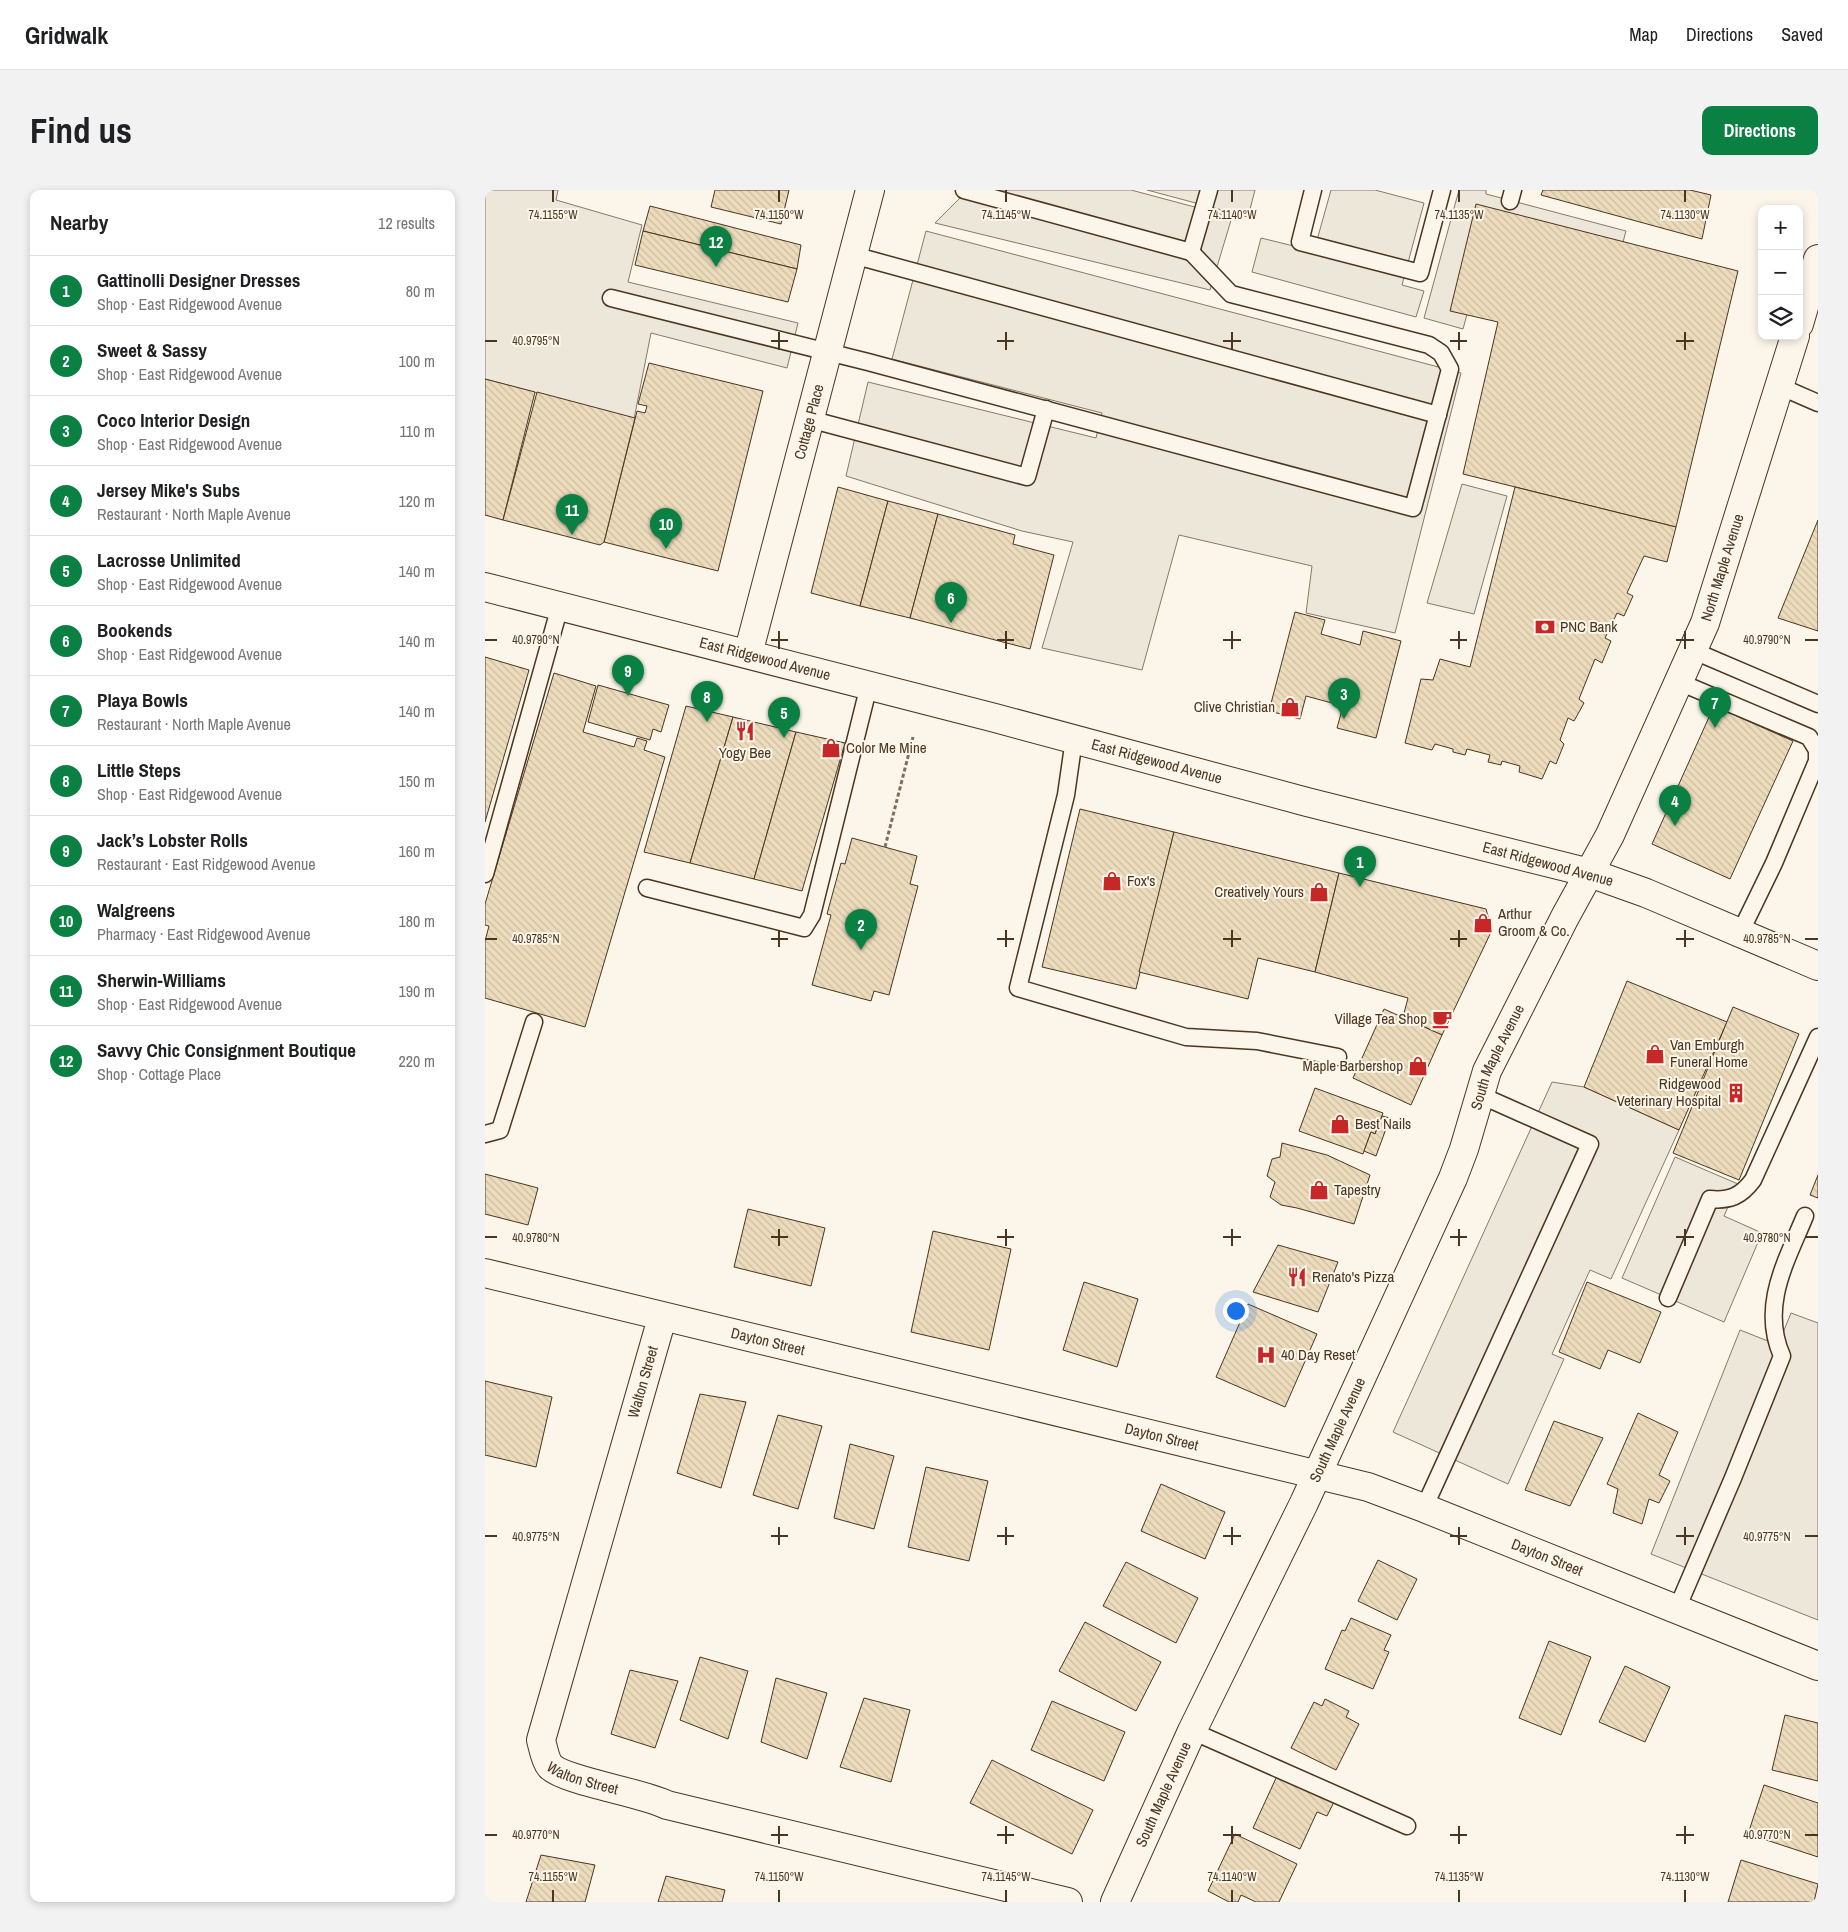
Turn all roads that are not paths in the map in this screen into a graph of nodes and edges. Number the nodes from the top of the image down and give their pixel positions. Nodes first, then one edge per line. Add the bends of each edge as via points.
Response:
1 (870, 190) edge
2 (964, 190) edge
3 (1209, 190) edge
4 (1313, 190) edge
5 (1442, 190) edge
6 (1191, 252) junction
7 (853, 255) junction
8 (1818, 259) edge
9 (611, 298) dead end
10 (1803, 310) edge
11 (1794, 340) edge
12 (826, 352) junction
13 (1779, 386) junction
14 (1818, 402) edge
15 (1046, 409) junction
16 (1438, 415) junction
17 (809, 419) junction
18 (485, 588) edge
19 (560, 606) junction
20 (1694, 651) junction
21 (748, 654) junction
22 (1679, 682) junction
23 (869, 685) junction
24 (1818, 704) edge
25 (1074, 739) junction
26 (1590, 873) junction
27 (485, 874) edge
28 (647, 888) dead end
29 (1740, 933) junction
30 (1817, 965) edge
31 (534, 1022) dead end
32 (1818, 1037) edge
33 (1338, 1057) dead end
34 (1480, 1095) junction
35 (485, 1134) edge
36 (1805, 1216) dead end
37 (485, 1274) edge
38 (1668, 1298) dead end
39 (662, 1318) junction
40 (1317, 1475) junction
41 (1424, 1508) junction
42 (1676, 1611) junction
43 (1818, 1666) edge
44 (1192, 1731) junction
45 (1407, 1826) dead end
46 (1069, 1902) edge
47 (1115, 1902) edge

1 - 7 street, Cottage Place
2 - 6 lane
3 - 6 lane
4 - 5 lane via 1300,242 1420,273
6 - 16 lane via 1231,294 1429,345 1441,353 1450,368
7 - 12 street, Cottage Place
7 - 16 lane
8 - 10 street
9 - 12 lane
11 - 13 street, North Maple Avenue
12 - 15 lane
12 - 17 street, Cottage Place
13 - 14 lane
13 - 20 street, North Maple Avenue via 1727,559
15 - 16 lane via 1413,508
15 - 17 lane via 1027,477
17 - 21 street, Cottage Place
18 - 19 street, East Ridgewood Avenue
19 - 21 street, East Ridgewood Avenue
19 - 27 lane
20 - 22 street, North Maple Avenue
20 - 24 lane
21 - 23 street, East Ridgewood Avenue
22 - 26 street, North Maple Avenue
22 - 29 lane via 1809,737 1817,750 1817,760 1781,846
23 - 25 street, East Ridgewood Avenue
23 - 28 lane via 812,915 804,928
25 - 26 street, East Ridgewood Avenue
25 - 33 lane via 1066,795 1018,988 1186,1037 1257,1041
26 - 29 street, East Ridgewood Avenue
26 - 34 street, South Maple Avenue via 1487,1071
29 - 30 street, East Ridgewood Avenue
31 - 35 lane via 500,1130
32 - 38 lane via 1753,1180 1743,1193 1731,1198 1710,1199
34 - 40 street, South Maple Avenue via 1453,1178
34 - 41 lane via 1590,1144
36 - 42 lane via 1776,1288 1774,1338 1782,1356
37 - 39 street, Dayton Street
39 - 40 street, Dayton Street
39 - 46 street, Walton Street via 541,1740 549,1765 564,1775 653,1798 667,1805
40 - 41 street, Dayton Street via 1367,1487
40 - 44 street, South Maple Avenue
41 - 42 street, Dayton Street
42 - 43 street, Dayton Street
44 - 45 lane
44 - 47 street, South Maple Avenue

